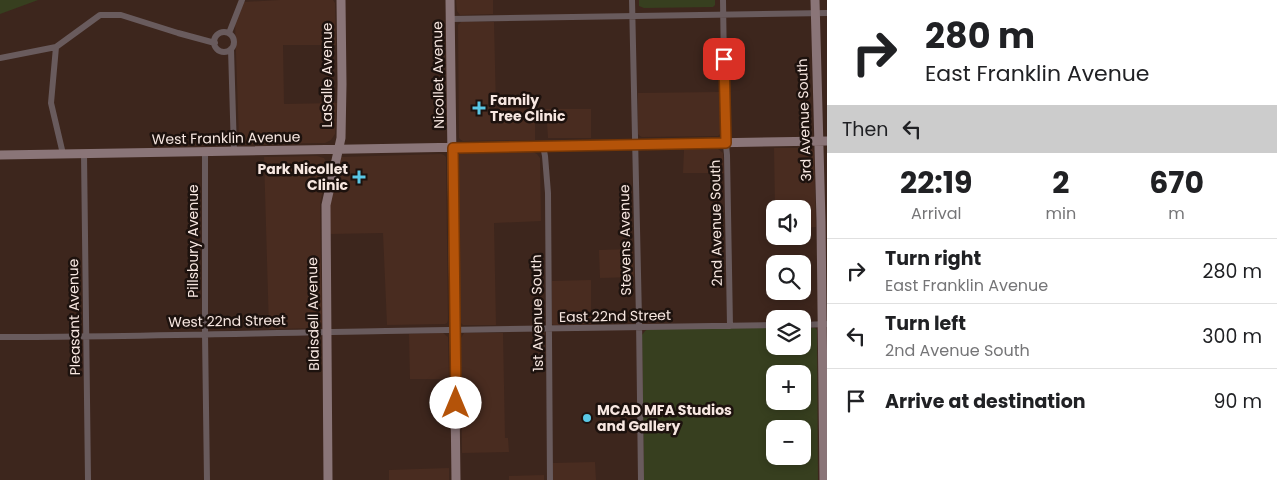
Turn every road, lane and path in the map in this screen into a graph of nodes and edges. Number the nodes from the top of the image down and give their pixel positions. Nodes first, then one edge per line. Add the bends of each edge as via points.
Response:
1 (242, 0) edge
2 (341, 0) edge
3 (450, 0) edge
4 (632, 0) edge
5 (722, 0) edge
6 (815, 0) edge
7 (815, 13) junction
8 (827, 13) edge
9 (723, 14) junction
10 (632, 16) junction
11 (450, 19) junction
12 (229, 33) junction
13 (214, 43) junction
14 (56, 47) junction
15 (231, 50) junction
16 (0, 58) edge
17 (822, 141) edge
18 (726, 143) junction
19 (635, 144) junction
20 (542, 146) junction
21 (453, 148) junction
22 (337, 150) junction
23 (205, 152) junction
24 (234, 152) junction
25 (64, 154) junction
26 (84, 154) junction
27 (0, 155) edge
28 (824, 324) edge
29 (766, 325) edge
30 (811, 325) edge
31 (730, 326) junction
32 (640, 328) junction
33 (549, 329) junction
34 (455, 330) junction
35 (327, 332) junction
36 (205, 334) junction
37 (0, 337) edge
38 (87, 337) junction
39 (88, 480) edge
40 (207, 480) edge
41 (328, 480) edge
42 (456, 480) edge
43 (550, 480) edge
44 (641, 480) edge
45 (824, 480) edge

1 - 12 street
2 - 22 street, LaSalle Avenue via 342,109 341,138
3 - 11 street, Nicollet Avenue
4 - 10 street, Stevens Avenue
5 - 9 street, 2nd Avenue South
6 - 7 street, 3rd Avenue South
7 - 8 street
7 - 9 street
7 - 17 street, 3rd Avenue South
9 - 10 street
9 - 18 street, 2nd Avenue South
10 - 11 street
10 - 19 street, Stevens Avenue
11 - 21 street, Nicollet Avenue
12 - 13 street via 217,35
12 - 15 street via 234,41
13 - 14 street via 121,14 100,15
13 - 15 street via 221,52
14 - 16 street
14 - 25 street via 51,103
15 - 24 street
17 - 18 street, West Franklin Avenue
17 - 28 street, 3rd Avenue South via 820,221
18 - 19 street, West Franklin Avenue
18 - 31 street, 2nd Avenue South
19 - 20 street, West Franklin Avenue
19 - 32 street, Stevens Avenue
20 - 21 street, West Franklin Avenue
20 - 33 street, 1st Avenue South via 548,193
21 - 22 street, West Franklin Avenue
21 - 34 street, Nicollet Avenue
22 - 24 street, West Franklin Avenue
22 - 35 street, Blaisdell Avenue via 326,204
23 - 24 street, West Franklin Avenue
23 - 26 street, West Franklin Avenue
23 - 36 street, Pillsbury Avenue
25 - 26 street, West Franklin Avenue
25 - 27 street, West Franklin Avenue
26 - 38 street, Pleasant Avenue
28 - 30 street
28 - 45 street, 3rd Avenue South
29 - 31 street, East 22nd Street
31 - 32 street, East 22nd Street
32 - 33 street, East 22nd Street
32 - 44 street, Stevens Avenue
33 - 34 street, East 22nd Street
33 - 43 street, 1st Avenue South
34 - 35 street, West 22nd Street
34 - 42 street, Nicollet Avenue
35 - 36 street, West 22nd Street
35 - 41 street, Blaisdell Avenue
36 - 38 street, West 22nd Street
36 - 40 street, Pillsbury Avenue
37 - 38 street, West 22nd Street
38 - 39 street, Pleasant Avenue

